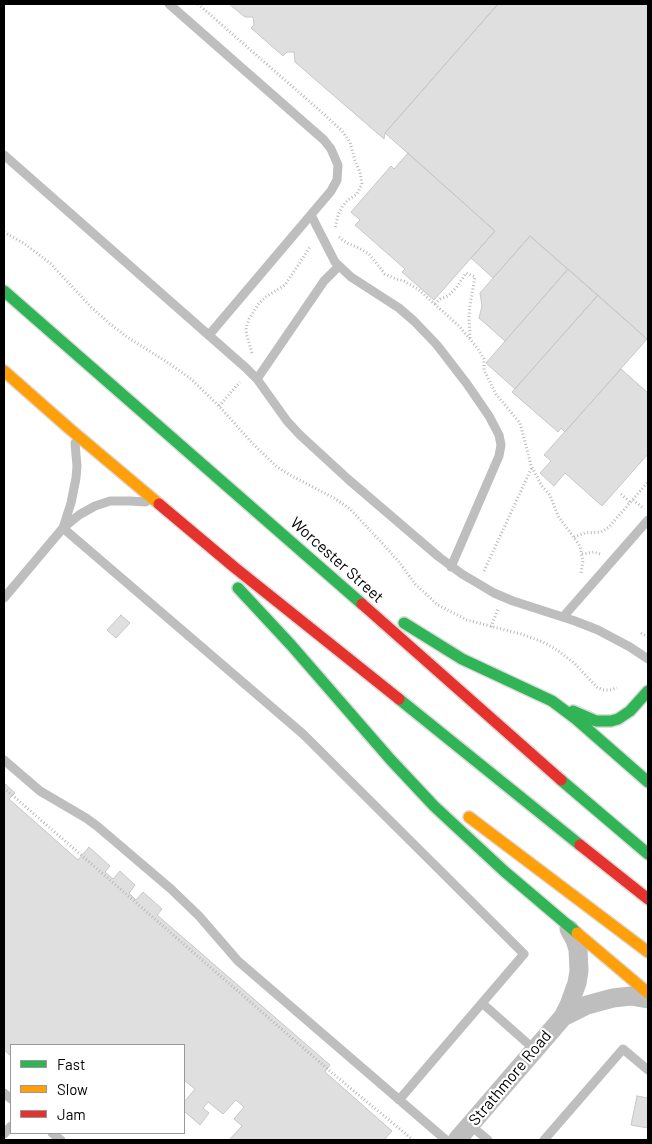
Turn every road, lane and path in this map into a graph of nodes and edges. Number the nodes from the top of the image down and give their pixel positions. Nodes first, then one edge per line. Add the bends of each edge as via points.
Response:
1 (169, 4) edge
2 (4, 155) edge
3 (311, 215) junction
4 (4, 232) edge
5 (312, 245) dead end
6 (339, 266) junction
7 (4, 291) edge
8 (435, 304) dead end
9 (209, 335) junction
10 (470, 340) dead end
11 (253, 353) dead end
12 (4, 371) edge
13 (257, 379) junction
14 (241, 380) dead end
15 (219, 406) junction
16 (71, 430) junction
17 (532, 467) dead end
18 (648, 482) edge
19 (621, 494) dead end
20 (632, 501) junction
21 (158, 503) junction
22 (643, 508) dead end
23 (648, 520) edge
24 (63, 528) junction
25 (284, 535) junction
26 (574, 537) dead end
27 (451, 566) junction
28 (484, 571) dead end
29 (4, 598) edge
30 (563, 617) junction
31 (641, 633) dead end
32 (648, 638) edge
33 (648, 659) edge
34 (622, 687) dead end
35 (648, 692) edge
36 (542, 696) junction
37 (336, 697) junction
38 (4, 760) edge
39 (422, 777) dead end
40 (648, 782) edge
41 (4, 788) edge
42 (464, 812) dead end
43 (648, 854) edge
44 (648, 898) edge
45 (562, 920) junction
46 (648, 952) edge
47 (648, 993) edge
48 (648, 999) edge
49 (482, 1003) junction
50 (563, 1016) junction
51 (535, 1050) junction
52 (648, 1070) edge
53 (400, 1100) junction
54 (470, 1125) junction
55 (413, 1140) edge
56 (446, 1140) edge
57 (458, 1140) edge
58 (488, 1140) edge
59 (544, 1140) edge

1 - 3 lane via 332,149 338,166 337,180
2 - 9 lane
3 - 6 lane
3 - 9 lane
4 - 15 path via 51,264 109,323 180,371
5 - 11 path via 285,285 259,303 249,319 246,328
6 - 13 lane via 324,281
6 - 27 lane via 399,308 437,345 467,384 499,435 499,456
7 - 25 highway, Worcester Street
8 - 10 path via 448,296 466,273 475,277 470,305
9 - 13 lane
12 - 16 highway
13 - 27 lane via 300,435
14 - 15 path
15 - 34 path via 277,466 356,515 415,584 438,605 467,620 521,634 550,646 603,690
16 - 21 highway
16 - 24 lane via 77,466
17 - 28 path
18 - 20 path
19 - 20 path
20 - 22 path
20 - 26 path via 610,527
21 - 24 lane via 118,500 102,503 86,510
21 - 37 highway
21 - 44 highway
23 - 30 lane
24 - 29 lane
24 - 49 lane via 303,734 524,954
25 - 36 highway via 372,603 431,640
25 - 43 highway, Worcester Street
27 - 30 lane via 494,593
30 - 33 lane via 603,632
31 - 32 path
35 - 36 highway via 630,712 604,722 587,718
36 - 40 highway via 560,707
37 - 39 highway
37 - 45 highway via 434,806
38 - 53 lane via 40,791 97,826 171,889 238,961
41 - 55 path
42 - 46 highway
45 - 47 highway
45 - 50 street, Strathmore Road via 575,940 579,958 577,983
48 - 50 street, Strathmore Road via 631,996 613,998
49 - 51 lane
49 - 53 lane
50 - 51 street, Strathmore Road
51 - 54 street, Strathmore Road
52 - 59 lane via 623,1049
53 - 56 lane
54 - 57 street, Strathmore Road
54 - 58 lane

